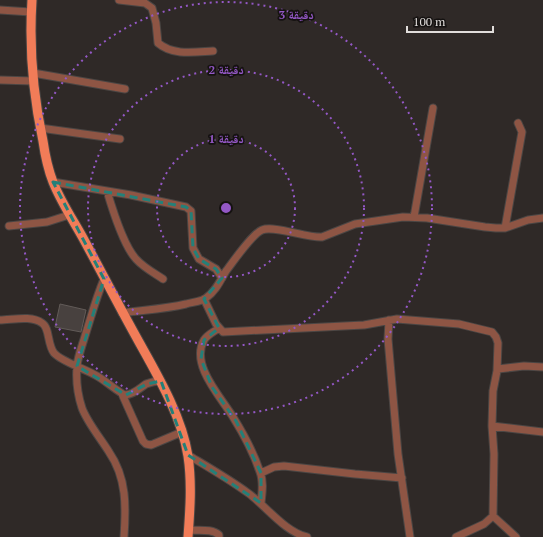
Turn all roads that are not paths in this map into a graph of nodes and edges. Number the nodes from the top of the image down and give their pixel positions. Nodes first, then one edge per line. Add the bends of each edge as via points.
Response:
1 (32, 0) edge
2 (119, 0) edge
3 (0, 10) edge
4 (31, 12) junction
5 (213, 51) dead end
6 (33, 77) junction
7 (0, 80) edge
8 (125, 89) dead end
9 (433, 108) dead end
10 (518, 123) dead end
11 (40, 128) junction
12 (120, 139) dead end
13 (53, 182) junction
14 (106, 191) junction
15 (69, 216) junction
16 (414, 217) junction
17 (543, 218) edge
18 (9, 226) dead end
19 (505, 228) junction
20 (164, 278) dead end
21 (222, 278) junction
22 (104, 279) junction
23 (204, 299) junction
24 (122, 313) junction
25 (0, 320) edge
26 (389, 320) junction
27 (219, 328) junction
28 (77, 366) junction
29 (543, 367) edge
30 (498, 369) junction
31 (161, 381) junction
32 (122, 394) junction
33 (492, 426) junction
34 (182, 432) junction
35 (543, 432) edge
36 (188, 456) junction
37 (261, 473) junction
38 (402, 478) junction
39 (261, 503) junction
40 (493, 516) junction
41 (188, 534) edge
42 (124, 537) edge
43 (219, 537) edge
44 (304, 537) edge
45 (410, 537) edge
46 (456, 537) edge
47 (516, 537) edge

1 - 4 main road
2 - 5 street via 145,3 152,8 158,43 164,48 172,51
3 - 4 street
4 - 6 main road
6 - 7 street
6 - 8 street
6 - 11 main road
9 - 16 street
10 - 19 street via 522,132
11 - 12 street
11 - 13 main road
13 - 14 street
13 - 15 main road
14 - 20 street via 135,259
14 - 21 street via 186,207 192,211 193,248 199,259 216,269
15 - 18 street via 47,222
15 - 22 main road
16 - 19 street
16 - 21 street via 364,222 317,238 284,231 263,230 254,236
17 - 19 street
21 - 23 street via 211,295
22 - 24 main road
22 - 28 street via 92,309
23 - 24 street via 166,308
23 - 27 street
24 - 31 main road
25 - 28 street via 27,319 41,322 47,330 49,343 57,356
26 - 27 street via 372,324 274,330 223,332
26 - 30 street via 459,324 489,330 498,340
26 - 38 street via 389,345
27 - 37 street via 204,340 201,359 205,374 236,421
28 - 32 street via 96,375
28 - 42 street via 83,410 121,474 125,496
29 - 30 street
30 - 33 street via 493,391
31 - 32 street via 147,384 132,393
31 - 34 main road
32 - 34 street via 146,444 151,445
33 - 35 street
33 - 40 street
34 - 36 main road
36 - 39 street via 229,480
36 - 41 main road via 191,486
37 - 38 street via 284,466
37 - 39 street
38 - 45 street
39 - 44 street via 278,519
40 - 46 street via 484,524
40 - 47 street
41 - 43 street via 212,531

